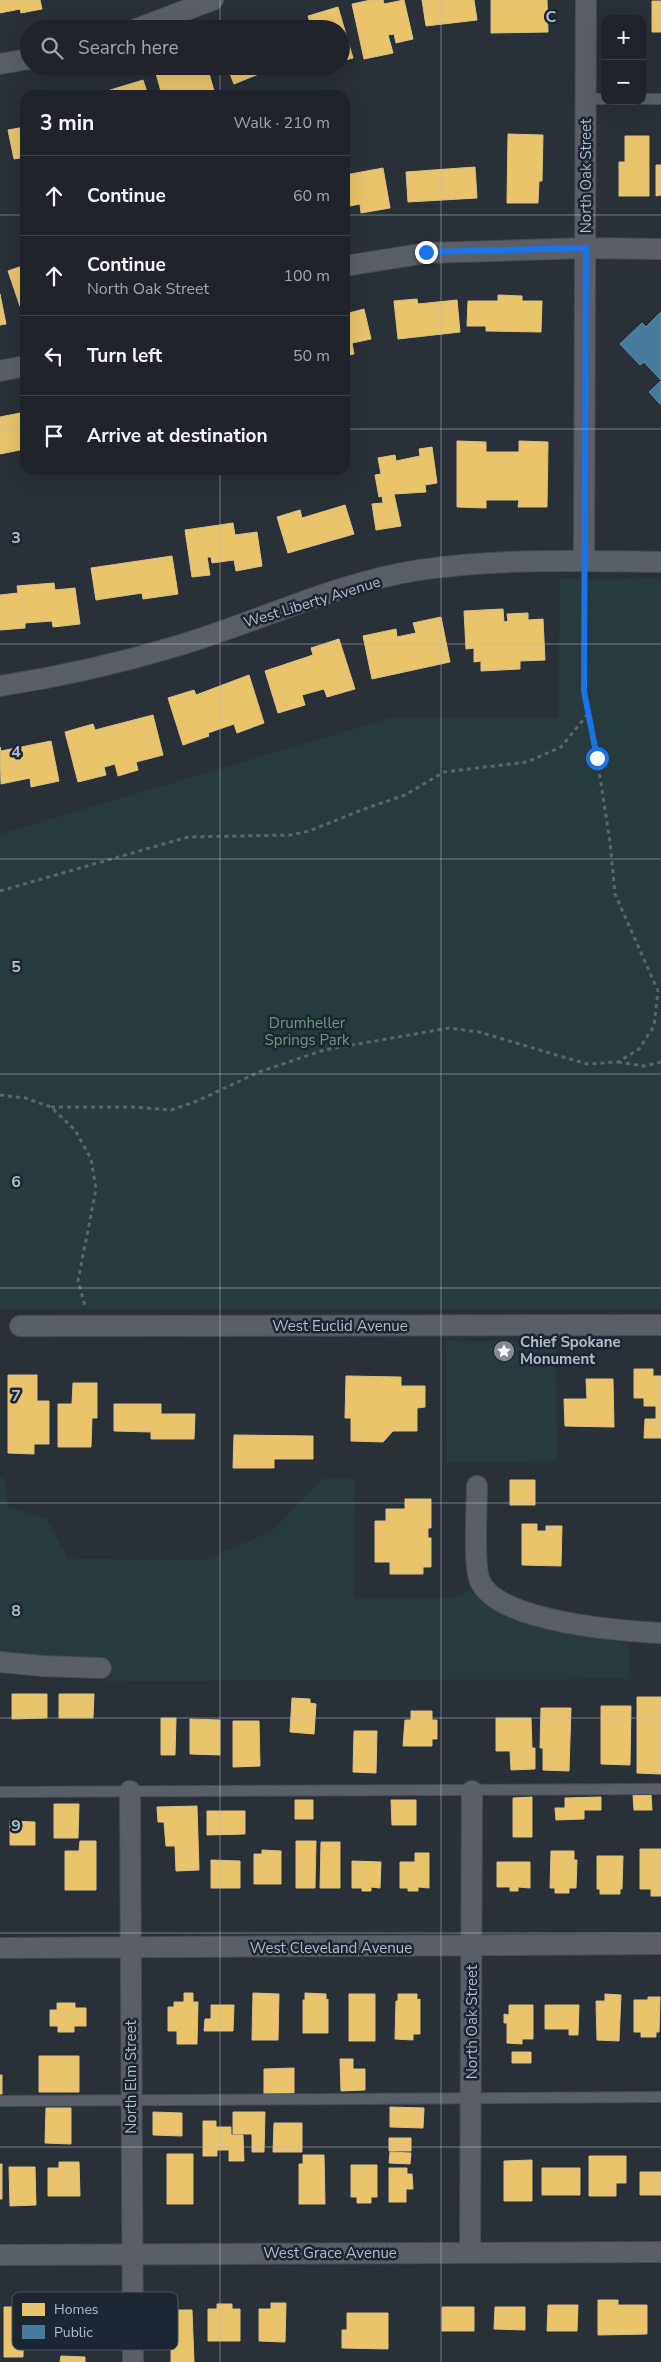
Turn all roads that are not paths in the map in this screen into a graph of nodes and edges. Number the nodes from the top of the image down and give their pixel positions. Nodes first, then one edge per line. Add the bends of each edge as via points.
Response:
1 (213, 0) edge
2 (586, 0) edge
3 (160, 20) edge
4 (20, 61) edge
5 (0, 64) edge
6 (595, 99) edge
7 (646, 99) edge
8 (661, 99) edge
9 (586, 248) junction
10 (661, 249) edge
11 (350, 265) edge
12 (20, 367) edge
13 (0, 372) edge
14 (584, 561) junction
15 (661, 562) edge
16 (0, 686) edge
17 (20, 1326) dead end
18 (661, 1326) edge
19 (477, 1486) dead end
20 (661, 1633) edge
21 (0, 1662) edge
22 (101, 1668) dead end
23 (661, 1789) edge
24 (130, 1791) junction
25 (472, 1791) junction
26 (0, 1792) edge
27 (661, 1944) edge
28 (472, 1947) junction
29 (0, 1948) edge
30 (131, 1948) junction
31 (661, 2097) edge
32 (471, 2099) junction
33 (132, 2100) junction
34 (0, 2101) edge
35 (470, 2252) junction
36 (661, 2252) edge
37 (132, 2254) junction
38 (0, 2255) edge
39 (132, 2292) edge

1 - 3 street
2 - 6 street, North Oak Street
4 - 5 street
6 - 9 street, North Oak Street
7 - 8 lane
9 - 10 street
9 - 11 street via 426,252
9 - 14 street, North Oak Street
12 - 13 street
14 - 15 street, West Liberty Avenue
14 - 16 street, West Liberty Avenue via 498,563 418,570 339,590 178,646
17 - 18 street, West Euclid Avenue
19 - 20 street via 477,1566 481,1584 489,1594 503,1603 543,1617 594,1627
21 - 22 street
23 - 25 lane
24 - 25 lane
24 - 26 lane
24 - 30 street, North Elm Street
25 - 28 street, North Oak Street
27 - 28 street, West Cleveland Avenue
28 - 30 street, West Cleveland Avenue
28 - 32 street, North Oak Street
29 - 30 street, West Cleveland Avenue
30 - 33 street, North Elm Street
31 - 32 lane
32 - 33 lane
32 - 35 street, North Oak Street
33 - 34 lane
33 - 37 street, North Elm Street
35 - 36 street, West Grace Avenue
35 - 37 street, West Grace Avenue
37 - 38 street, West Grace Avenue
37 - 39 street, North Elm Street

